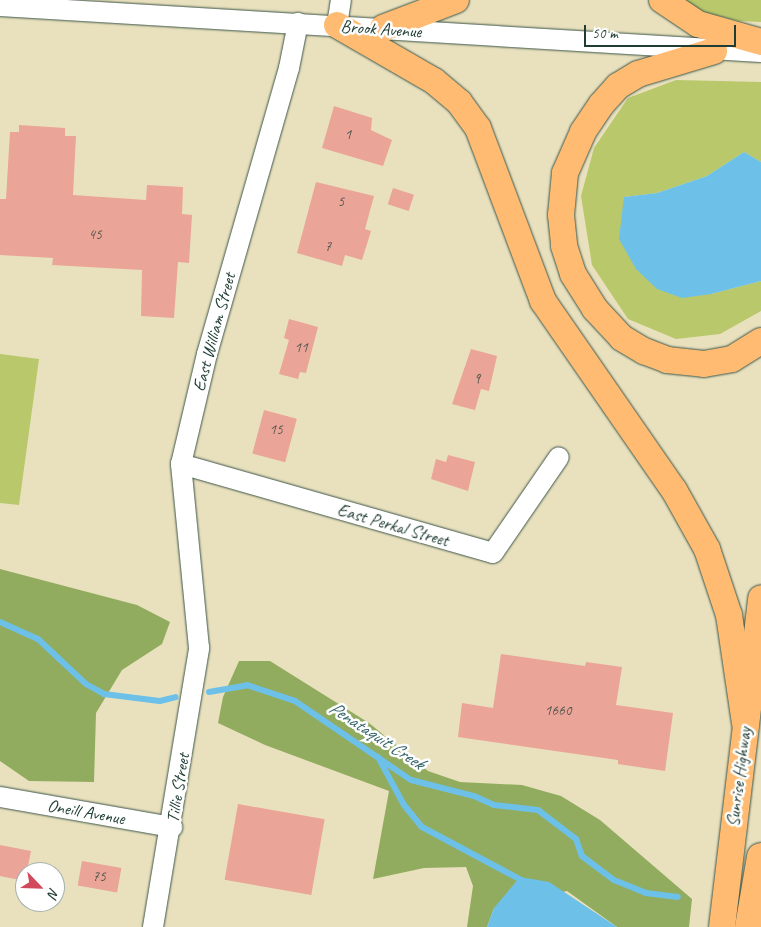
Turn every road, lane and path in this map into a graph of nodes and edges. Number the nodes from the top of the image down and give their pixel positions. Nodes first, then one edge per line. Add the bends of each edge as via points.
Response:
1 (341, 0) edge
2 (456, 0) edge
3 (662, 0) edge
4 (80, 5) edge
5 (0, 6) edge
6 (298, 23) junction
7 (337, 25) junction
8 (383, 28) junction
9 (761, 42) edge
10 (714, 51) junction
11 (761, 52) edge
12 (761, 341) edge
13 (559, 457) dead end
14 (180, 464) junction
15 (761, 598) edge
16 (199, 648) joint
17 (745, 723) junction
18 (0, 797) edge
19 (172, 828) junction
20 (761, 857) edge
21 (154, 927) edge
22 (722, 927) edge
23 (749, 927) edge

1 - 7 street
2 - 8 main road
3 - 9 main road via 698,24
4 - 5 street, Brook Avenue
4 - 6 street, Brook Avenue
6 - 7 street, Brook Avenue
6 - 14 street, East William Street via 290,68 207,354
7 - 8 street, Brook Avenue
7 - 17 main road via 434,81 459,102 478,128 543,301 674,490 707,549 729,615
8 - 10 street, Brook Avenue
10 - 11 street, Brook Avenue
10 - 12 main road via 638,74 618,86 601,105 583,132 565,173 561,215 564,246 573,274 595,309 622,338 644,350 667,360 704,364 732,359
13 - 14 street, East Perkal Street via 493,553
14 - 16 street, East William Street
15 - 17 main road, Sunrise Highway
16 - 19 street, Tillie Street
17 - 22 main road, Sunrise Highway
18 - 19 street, Oneill Avenue
19 - 21 street, Tillie Street
20 - 23 highway

